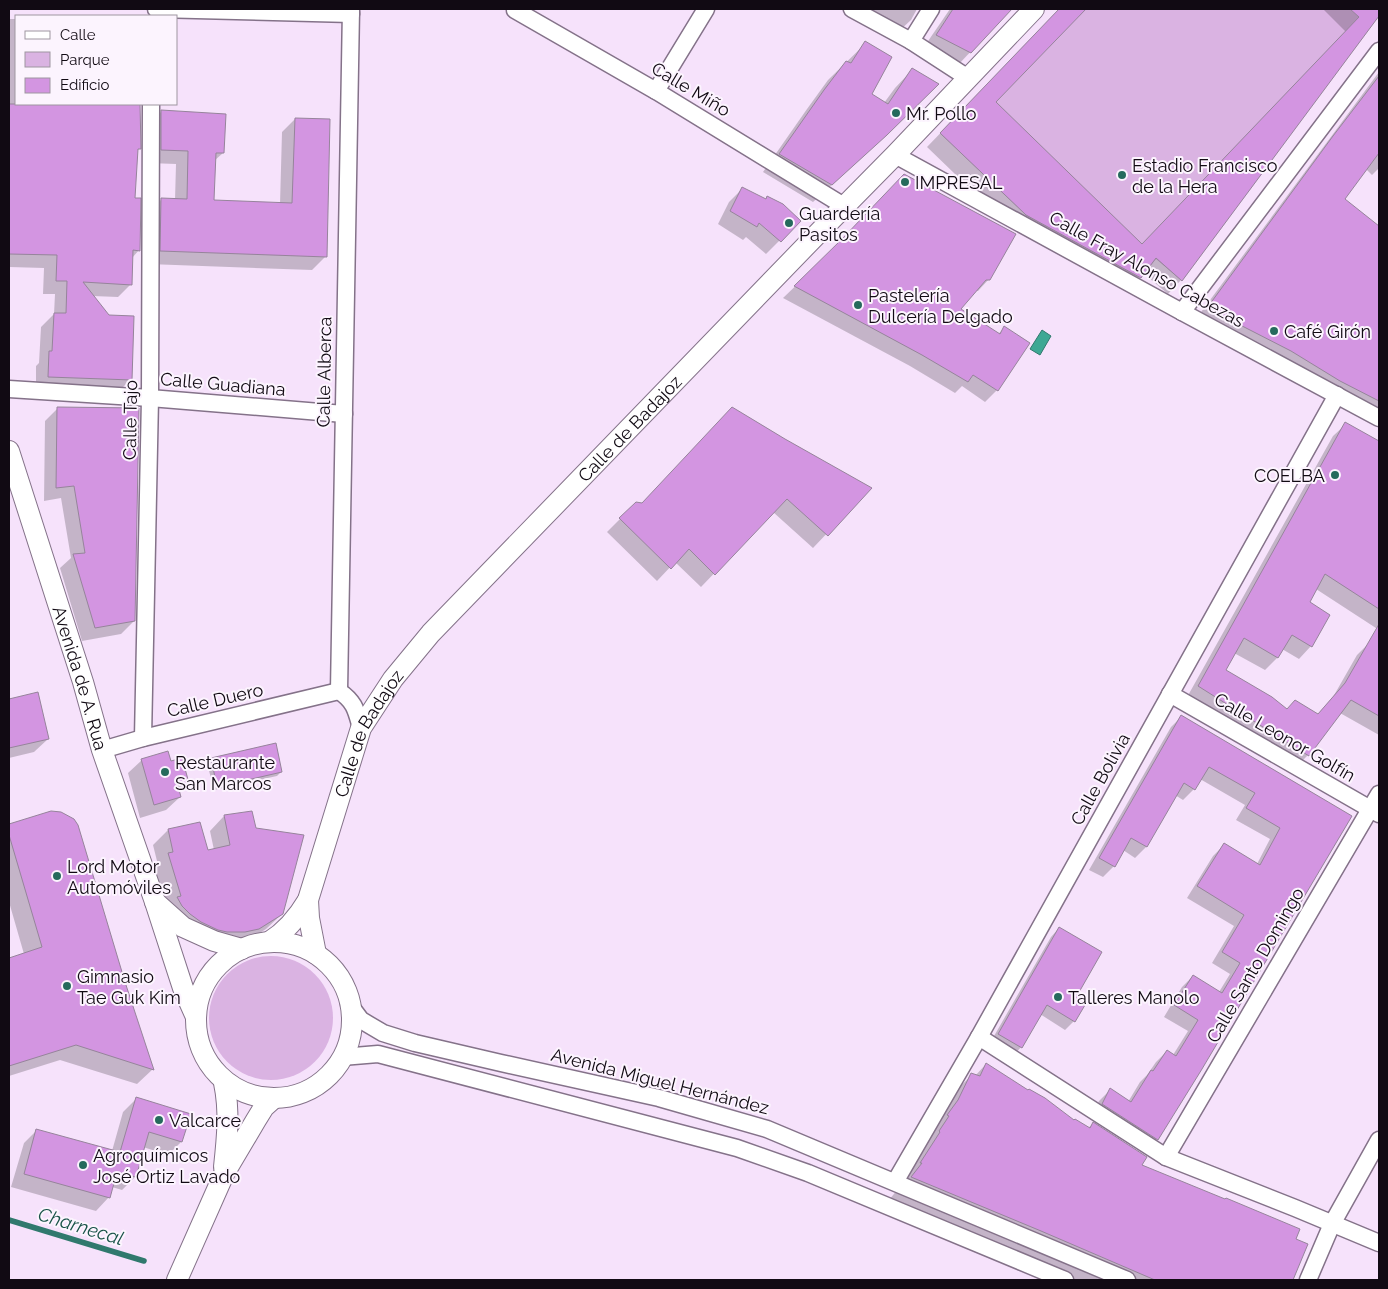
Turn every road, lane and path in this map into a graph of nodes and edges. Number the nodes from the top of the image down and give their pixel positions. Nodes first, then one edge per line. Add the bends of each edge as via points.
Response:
1 (156, 9) edge
2 (515, 9) edge
3 (706, 9) edge
4 (852, 9) edge
5 (931, 9) edge
6 (1034, 9) edge
7 (351, 11) edge
8 (911, 41) junction
9 (1379, 51) edge
10 (968, 78) junction
11 (656, 91) junction
12 (152, 105) edge
13 (895, 155) junction
14 (844, 206) junction
15 (1182, 312) junction
16 (9, 389) edge
17 (1337, 395) junction
18 (150, 398) junction
19 (344, 414) junction
20 (1379, 418) edge
21 (9, 452) edge
22 (338, 692) junction
23 (1170, 694) junction
24 (361, 728) junction
25 (143, 738) junction
26 (102, 750) junction
27 (1379, 794) edge
28 (1375, 811) edge
29 (308, 900) junction
30 (155, 902) junction
31 (269, 942) junction
32 (242, 949) junction
33 (316, 954) junction
34 (349, 1004) junction
35 (196, 1018) junction
36 (979, 1037) junction
37 (342, 1057) junction
38 (224, 1082) junction
39 (274, 1098) junction
40 (1379, 1140) edge
41 (1166, 1157) junction
42 (224, 1174) junction
43 (894, 1182) junction
44 (1332, 1224) junction
45 (1379, 1244) edge
46 (177, 1280) edge
47 (1065, 1280) edge
48 (1127, 1280) edge
49 (1308, 1280) edge

1 - 7 street
2 - 11 street, Calle Miño
3 - 11 street
4 - 8 street
5 - 8 street
6 - 10 street, Calle de Badajoz
7 - 19 street, Calle Alberca
8 - 10 street
9 - 15 street
10 - 13 street, Calle de Badajoz
11 - 14 street, Calle Miño
12 - 18 street, Calle Tajo
13 - 14 street, Calle de Badajoz
13 - 15 street, Calle Fray Alonso Cabezas
14 - 24 street, Calle de Badajoz via 432,632 393,679
15 - 17 street, Calle Fray Alonso Cabezas
16 - 18 street, Calle Guadiana
17 - 20 street, Calle Fray Alonso Cabezas
17 - 23 street, Calle Bolivia
18 - 19 street, Calle Guadiana
18 - 25 street, Calle Tajo
19 - 22 street, Calle Alberca
21 - 26 street, Avenida de A. Rua
22 - 24 street via 349,698
22 - 25 street, Calle Duero
23 - 28 street, Calle Leonor Golfín
23 - 36 street, Calle Bolivia
24 - 29 street, Calle de Badajoz
25 - 26 street, Calle Duero
26 - 30 street, Avenida de A. Rua
27 - 28 street, Calle Santo Domingo
28 - 41 street, Calle Santo Domingo
29 - 31 street, Calle de Badajoz via 294,921
29 - 33 street, Calle de Badajoz
30 - 32 street, Avenida de A. Rua via 183,927
30 - 35 street, Avenida de A. Rua
31 - 32 street
31 - 33 street via 292,944
32 - 35 street via 218,965 207,980 202,988
33 - 34 street via 336,972
34 - 37 street via 352,1038
34 - 43 street, Avenida Miguel Hernández via 361,1020 383,1033 659,1098 768,1129
35 - 38 street via 198,1041 210,1065
36 - 41 street
36 - 43 street, Calle Bolivia
37 - 39 street via 320,1083 298,1094
37 - 47 street via 378,1054 737,1148 808,1173
38 - 39 street via 249,1094
38 - 42 street via 228,1120
39 - 42 street via 264,1107
40 - 44 street
41 - 44 street
42 - 46 street
43 - 48 street, Avenida Miguel Hernández
44 - 45 street
44 - 49 street

